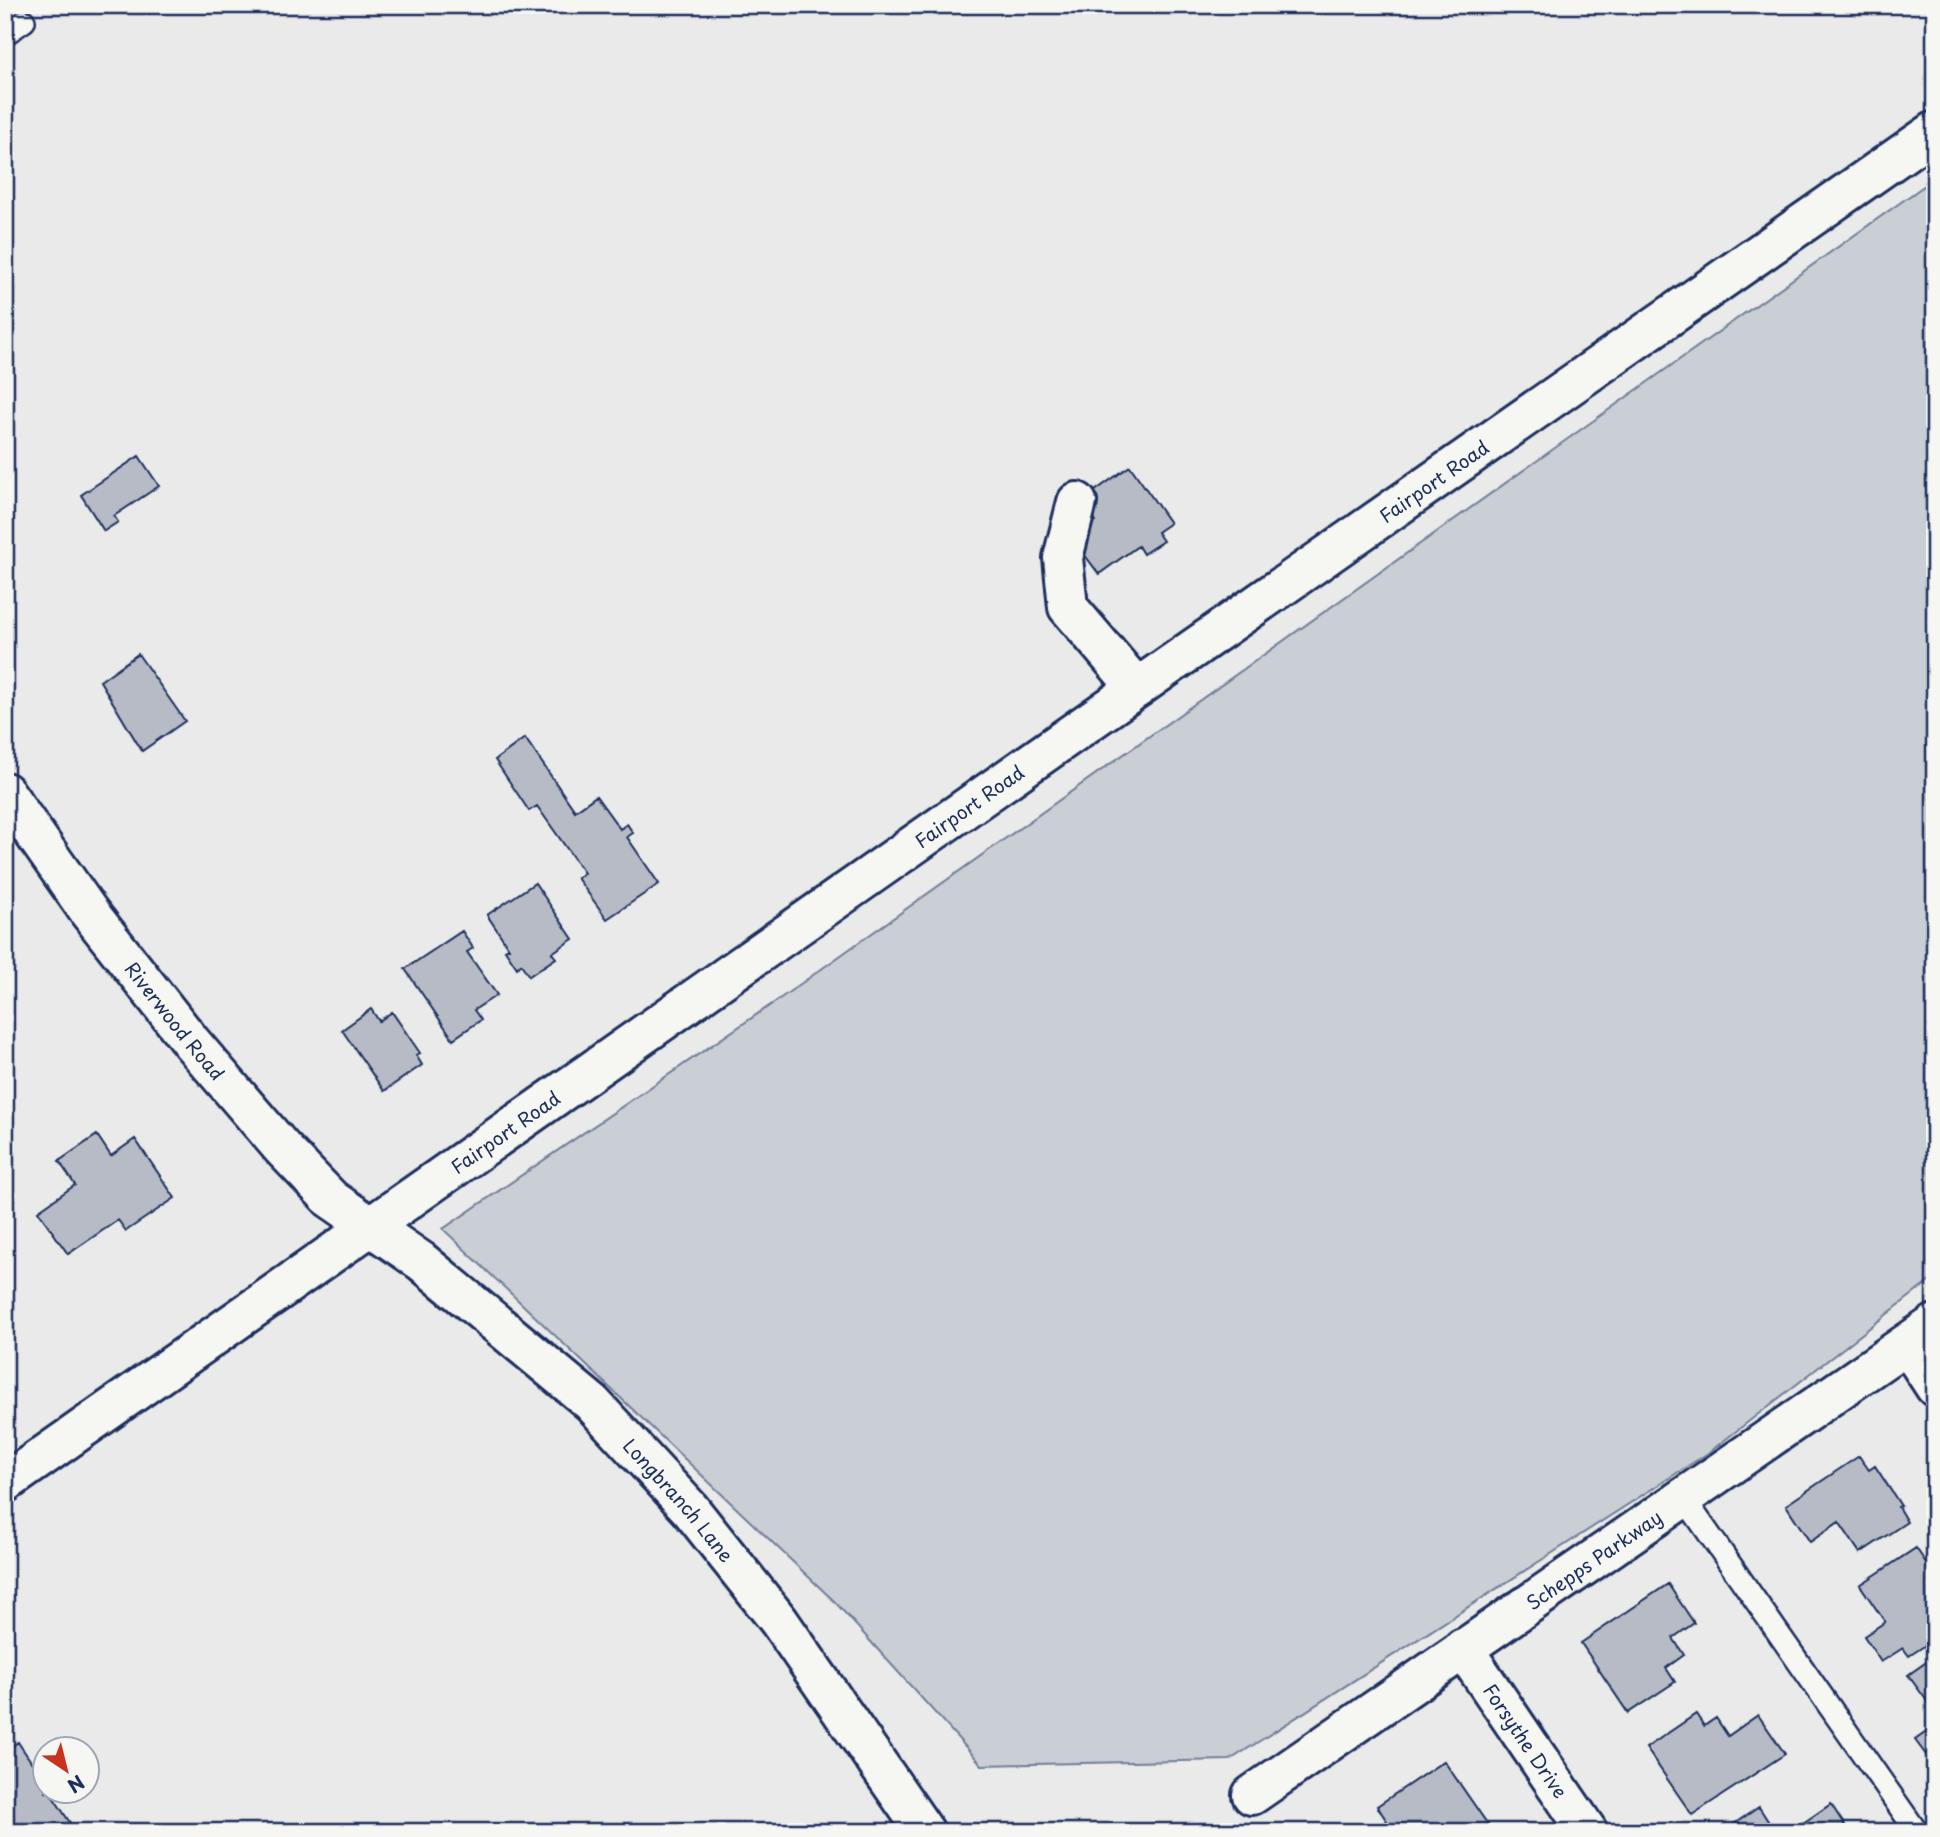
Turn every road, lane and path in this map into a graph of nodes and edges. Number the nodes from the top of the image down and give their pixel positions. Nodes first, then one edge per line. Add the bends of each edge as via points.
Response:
1 (24, 21) dead end
2 (5, 34) edge
3 (1935, 131) edge
4 (1077, 502) dead end
5 (1137, 688) junction
6 (5, 792) edge
7 (370, 1228) junction
8 (1921, 1334) edge
9 (1935, 1387) edge
10 (5, 1483) edge
11 (1684, 1497) junction
12 (1463, 1648) junction
13 (1252, 1795) dead end
14 (925, 1832) edge
15 (1588, 1832) edge
16 (1917, 1832) edge

1 - 2 lane
3 - 5 street, Fairport Road
4 - 5 street via 1063,558 1068,607
5 - 7 street, Fairport Road
6 - 7 street, Riverwood Road via 89,912 191,1042 331,1199
7 - 10 street, Fairport Road
7 - 14 street, Longbranch Lane via 421,1261 592,1403 690,1509 779,1621
8 - 9 street
8 - 11 street, Schepps Parkway
11 - 12 street, Schepps Parkway
11 - 16 lane
12 - 13 street, Schepps Parkway
12 - 15 street, Forsythe Drive

